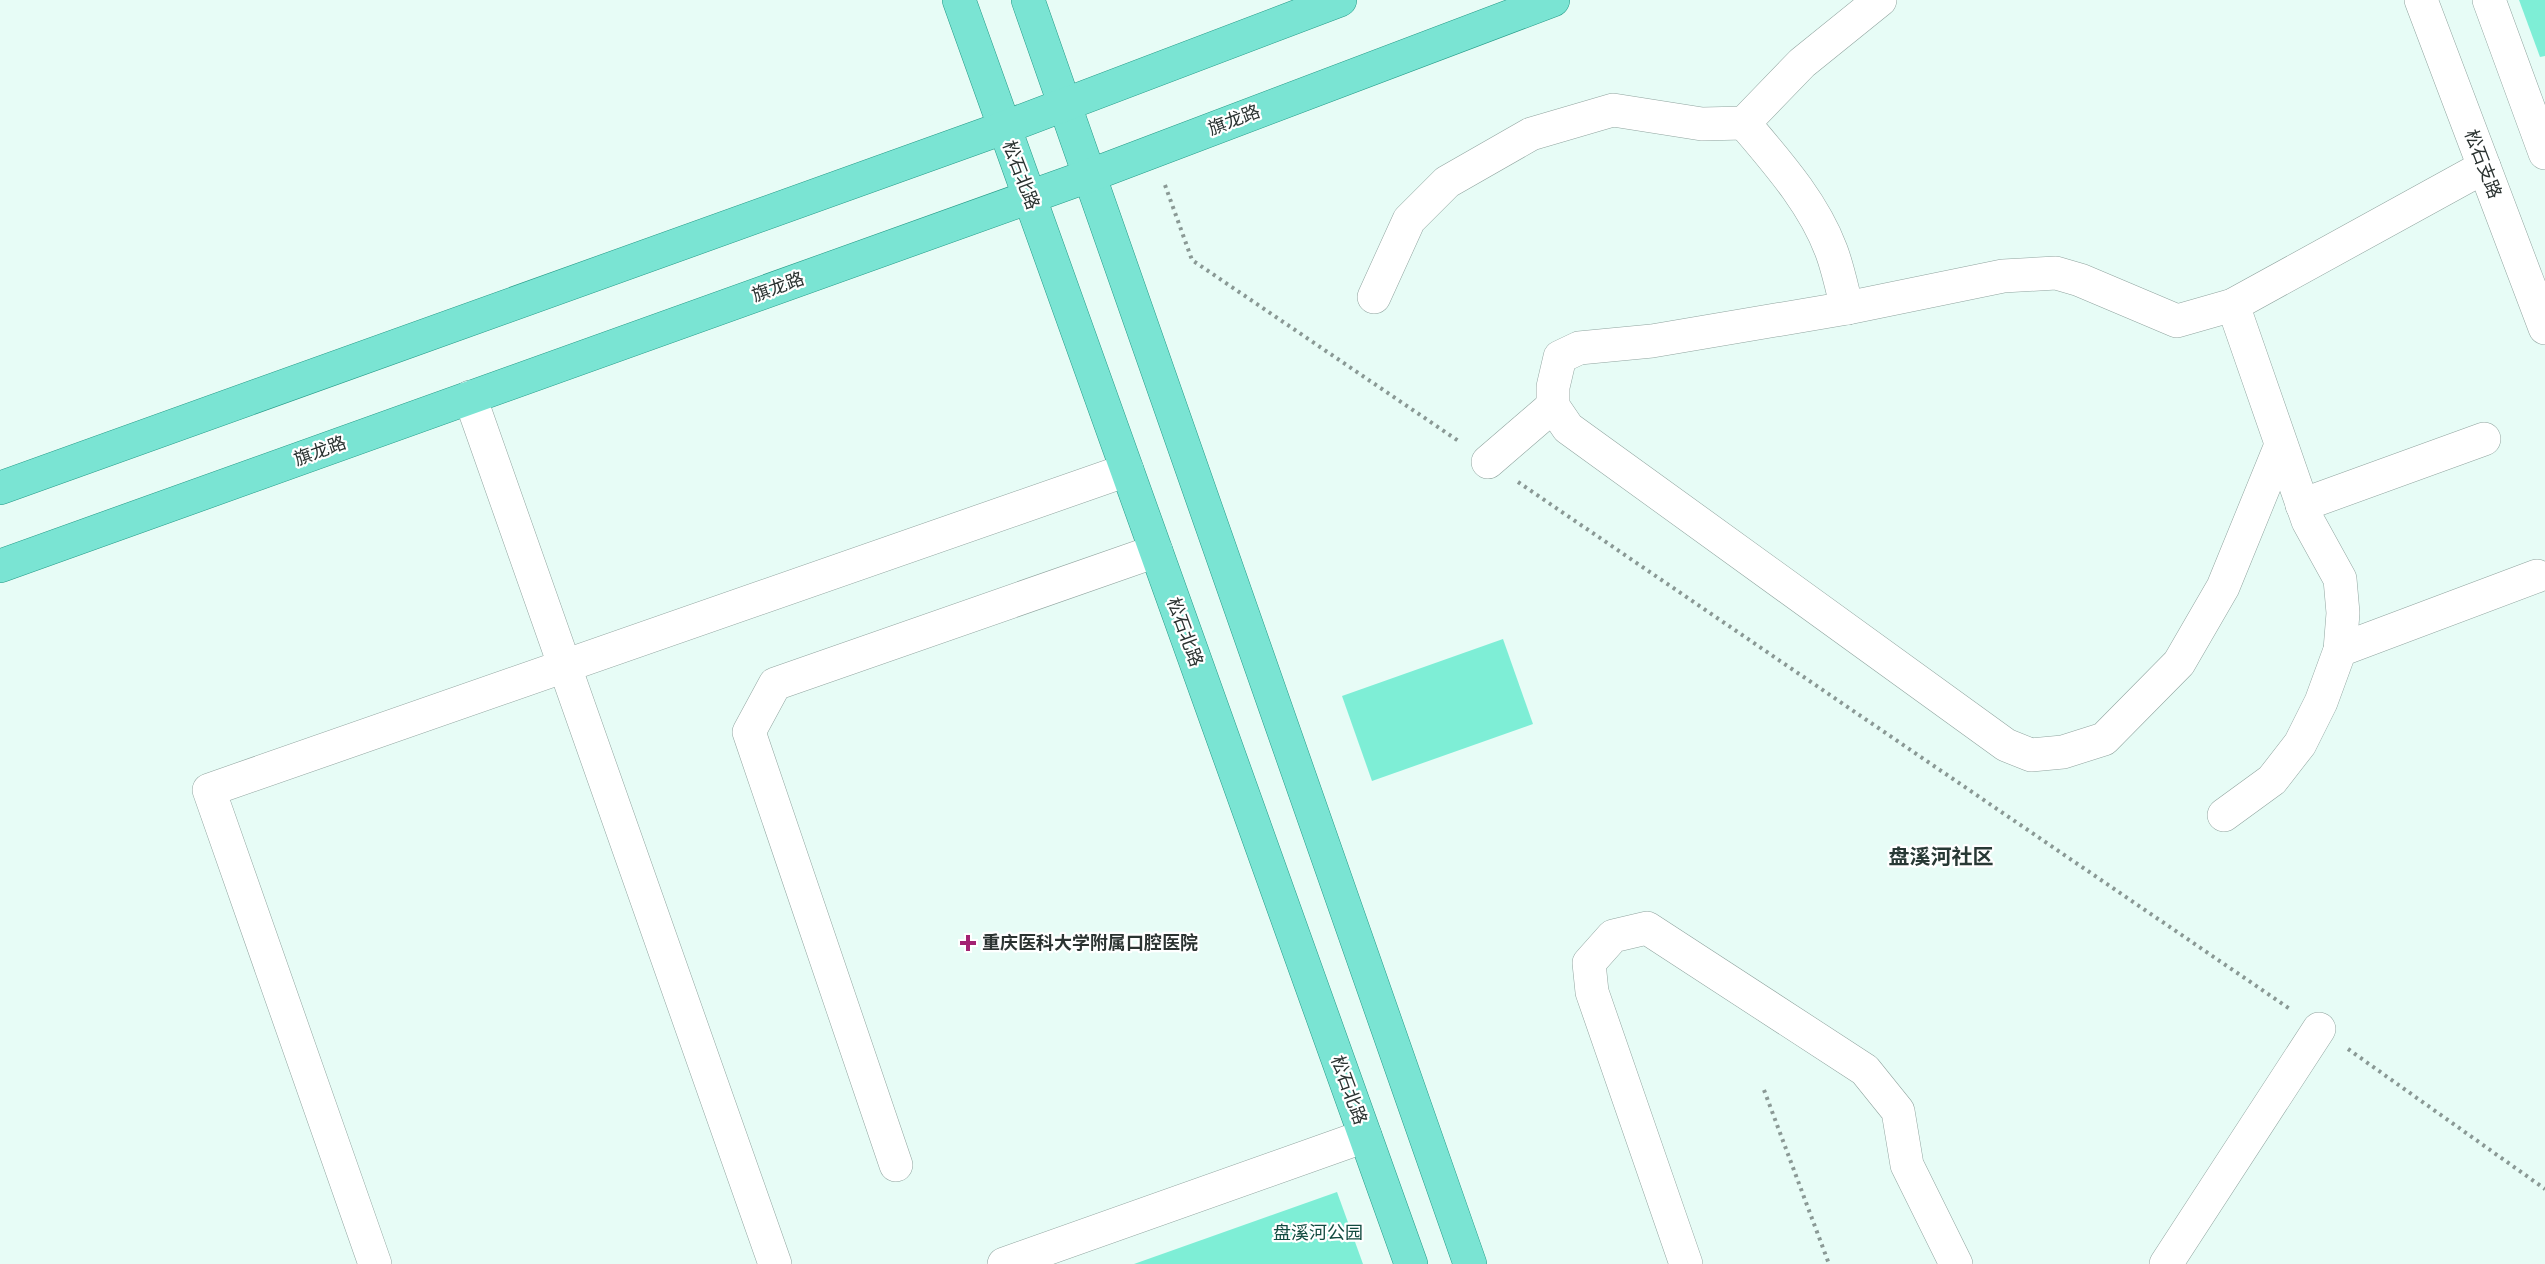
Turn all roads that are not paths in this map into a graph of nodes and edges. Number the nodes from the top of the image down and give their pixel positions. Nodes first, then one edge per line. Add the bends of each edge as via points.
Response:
1 (959, 0) edge
2 (1029, 0) edge
3 (1340, 0) edge
4 (1553, 0) edge
5 (1880, 0) edge
6 (2421, 0) edge
7 (2489, 0) edge
8 (1065, 103) junction
9 (1744, 123) junction
10 (1003, 128) junction
11 (2545, 153) edge
12 (2484, 167) junction
13 (1091, 175) junction
14 (1029, 197) junction
15 (1374, 297) dead end
16 (2233, 305) junction
17 (1847, 308) junction
18 (2545, 328) edge
19 (470, 397) junction
20 (1553, 406) junction
21 (2484, 439) dead end
22 (2281, 445) junction
23 (1488, 462) road end
24 (1127, 471) junction
25 (0, 488) edge
26 (2302, 505) junction
27 (1156, 551) junction
28 (0, 566) edge
29 (2537, 576) dead end
30 (2340, 650) junction
31 (566, 667) junction
32 (2224, 815) dead end
33 (2319, 1029) road end
34 (1365, 1136) junction
35 (896, 1165) dead end
36 (375, 1264) edge
37 (775, 1264) edge
38 (1004, 1264) edge
39 (1411, 1264) edge
40 (1470, 1264) edge
41 (1684, 1264) edge
42 (1956, 1264) edge
43 (2166, 1264) edge

1 - 10 main road, 松石北路
2 - 8 main road
3 - 8 main road
4 - 13 main road, 旗龙路
5 - 9 street via 1802,63
6 - 12 street, 松石支路
7 - 11 street
8 - 10 main road
8 - 13 main road
9 - 15 street via 1702,124 1613,110 1531,134 1447,182 1409,220
9 - 17 street via 1792,180 1815,220 1831,249
10 - 14 main road, 松石北路
10 - 25 main road
12 - 16 street
12 - 18 street, 松石支路
13 - 14 main road, 旗龙路
13 - 40 main road
14 - 19 main road, 旗龙路
14 - 24 main road, 松石北路
16 - 17 street via 2177,321 2056,273 2003,276
16 - 22 street
17 - 20 street via 1652,341 1579,348 1560,357
19 - 28 main road, 旗龙路
19 - 31 street
20 - 22 street via 1569,428 1587,442 2006,745 2031,755 2063,752 2104,739 2179,663 2223,587
20 - 23 street
21 - 26 street
22 - 26 street
24 - 27 main road, 松石北路
24 - 31 street
26 - 30 street via 2340,579
27 - 34 main road, 松石北路
27 - 35 street via 774,684 749,732
29 - 30 street
30 - 32 street via 2300,744 2272,780
31 - 36 street via 209,790
31 - 37 street
33 - 43 street
34 - 38 street
34 - 39 main road, 松石北路
41 - 42 street via 1592,992 1589,963 1613,936 1647,928 1865,1070 1898,1111 1907,1165

